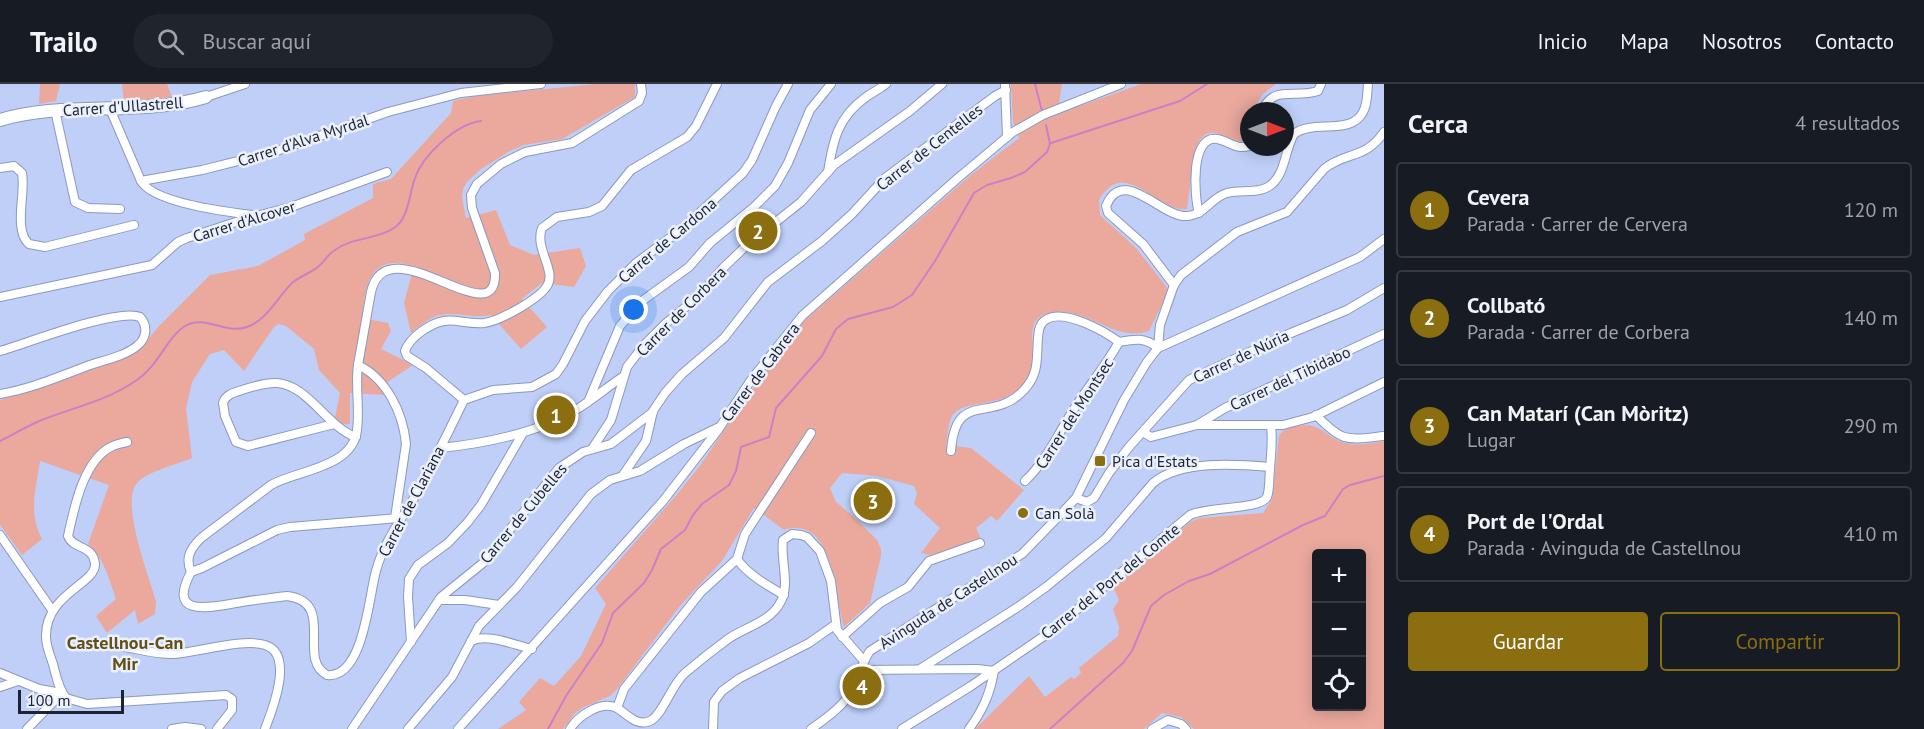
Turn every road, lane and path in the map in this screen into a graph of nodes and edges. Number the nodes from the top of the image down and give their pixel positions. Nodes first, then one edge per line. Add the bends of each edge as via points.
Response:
1 (245, 84) edge
2 (541, 84) edge
3 (641, 84) edge
4 (717, 84) edge
5 (788, 84) edge
6 (831, 84) edge
7 (886, 84) edge
8 (942, 84) edge
9 (1121, 84) edge
10 (1321, 84) edge
11 (1368, 84) edge
12 (1006, 87) edge
13 (870, 89) edge
14 (206, 97) joint
15 (1265, 102) edge
16 (110, 109) junction
17 (56, 110) junction
18 (0, 120) edge
19 (1384, 132) edge
20 (1007, 137) junction
21 (1240, 147) edge
22 (0, 168) edge
23 (387, 172) dead end
24 (828, 172) junction
25 (141, 181) junction
26 (120, 209) dead end
27 (1199, 213) junction
28 (258, 216) junction
29 (134, 225) dead end
30 (1384, 239) edge
31 (1174, 285) junction
32 (1384, 288) edge
33 (0, 297) edge
34 (1384, 334) edge
35 (1119, 342) junction
36 (1158, 348) junction
37 (0, 351) edge
38 (358, 365) junction
39 (624, 376) junction
40 (1384, 382) edge
41 (0, 394) edge
42 (464, 400) junction
43 (588, 402) junction
44 (653, 411) junction
45 (1316, 415) junction
46 (334, 424) junction
47 (1197, 425) junction
48 (1271, 426) junction
49 (720, 427) junction
50 (1145, 429) junction
51 (524, 433) junction
52 (811, 433) dead end
53 (1384, 435) edge
54 (356, 437) junction
55 (127, 442) dead end
56 (440, 448) junction
57 (592, 449) junction
58 (951, 451) dead end
59 (1270, 467) junction
60 (623, 475) junction
61 (1025, 481) dead end
62 (1076, 498) junction
63 (399, 518) junction
64 (0, 535) edge
65 (980, 543) dead end
66 (737, 559) junction
67 (191, 572) junction
68 (784, 594) junction
69 (439, 600) junction
70 (499, 605) junction
71 (52, 610) junction
72 (836, 624) junction
73 (842, 637) junction
74 (471, 641) junction
75 (411, 642) junction
76 (106, 645) dead end
77 (532, 649) junction
78 (862, 665) junction
79 (920, 669) junction
80 (994, 671) junction
81 (0, 673) edge
82 (18, 681) junction
83 (0, 687) edge
84 (62, 693) junction
85 (617, 708) junction
86 (27, 729) edge
87 (172, 729) edge
88 (201, 729) edge
89 (217, 729) edge
90 (265, 729) edge
91 (352, 729) edge
92 (408, 729) edge
93 (458, 729) edge
94 (570, 729) edge
95 (713, 729) edge
96 (811, 729) edge
97 (902, 729) edge
98 (969, 729) edge
99 (1152, 729) edge
100 (1186, 729) edge

1 - 14 street, Carrer d'Ullastrell
2 - 25 street, Carrer d'Alva Myrdal via 461,93 388,112 273,152
3 - 38 street via 639,101 572,143 525,152 501,164 477,184 471,195 472,208 495,273 489,290 483,294 470,293 401,268 379,275 372,286
4 - 42 street via 687,137 631,170 602,206 557,217 542,228 540,241 550,275 547,286 537,296 485,323 437,322 411,341 405,351 407,356
5 - 42 street, Carrer de Cardona via 743,172 614,285 585,321 556,374 532,387 493,390
6 - 43 street via 810,110 775,186 689,267 642,301 620,326
7 - 13 street
8 - 24 street, Carrer de Corbera
9 - 20 street, Carrer de Cabrera via 1032,120
10 - 15 street via 1313,92 1277,90
11 - 27 street via 1364,110 1358,119 1299,130 1291,139 1278,176 1268,187 1228,192
12 - 20 street
12 - 44 street, Carrer de Centelles via 885,178 822,241 768,282 734,328 673,383
13 - 24 street via 839,127
14 - 16 street, Carrer d'Ullastrell via 160,107
16 - 17 street, Carrer d'Ullastrell
16 - 25 street
17 - 18 street, Carrer d'Ullastrell
17 - 26 street via 75,202 88,208
19 - 31 street via 1367,151 1330,164 1287,212 1237,232 1186,270
20 - 49 street, Carrer de Cabrera via 802,316
21 - 27 street via 1218,139 1203,143 1195,197
22 - 29 street via 14,166 22,173 22,232 29,244 45,247
23 - 28 street, Carrer d'Alcover
24 - 39 street, Carrer de Corbera via 801,202 746,246 699,296 653,336
25 - 28 street via 153,192 202,208
27 - 31 street via 1175,214 1124,189 1113,195 1106,206 1113,218 1143,244
28 - 33 street, Carrer d'Alcover via 178,242 152,265
30 - 36 street, Avinguda de Castellnou via 1360,257
31 - 36 street via 1160,325
32 - 50 street, Carrer de Núria via 1347,310 1189,380
34 - 47 street, Carrer del Tibidabo via 1233,404
35 - 36 street via 1142,339
35 - 58 street via 1081,322 1048,318 1039,328 1037,361 1030,384 1002,406 960,417 954,427
35 - 61 street, Carrer del Montsec via 1042,464
36 - 62 street, Avinguda de Castellnou via 1124,400
37 - 41 street via 124,315 140,317 146,328 141,342 125,352
38 - 54 street
38 - 63 street via 377,377 388,392 405,434
39 - 43 street
39 - 57 street, Carrer de Corbera via 611,420
40 - 45 street
42 - 56 street, Carrer de Clariana
43 - 51 street
44 - 57 street, Carrer de Cubelles via 611,444
44 - 60 street, Carrer de Centelles via 646,441
45 - 48 street
45 - 53 street via 1345,439
46 - 46 street via 248,446 236,441 223,403 238,391 282,383 318,407
46 - 54 street
47 - 48 street
47 - 50 street via 1151,437
48 - 59 street, Carrer del Port del Comte
49 - 60 street via 640,471
49 - 77 street, Carrer de Cabrera via 663,501
50 - 62 street, Carrer de Núria via 1094,498 1087,502
51 - 56 street
51 - 75 street via 467,523 418,565 409,579
52 - 66 street via 745,534
54 - 67 street via 334,461 280,480 201,538 188,555
55 - 71 street via 112,446 87,474 68,536 91,553 94,570
56 - 63 street, Carrer de Clariana
57 - 69 street, Carrer de Cubelles via 559,468 483,563
59 - 79 street via 1198,467 1161,476 1106,538 1046,587
59 - 80 street, Carrer del Port del Comte via 1267,495 1262,503 1190,515 1050,632
60 - 70 street via 585,500
62 - 78 street, Avinguda de Castellnou via 1022,554 878,645
63 - 67 street via 277,530
63 - 67 street, Carrer de Clariana via 378,563 359,645 343,670 332,676 322,672 317,663 312,615 305,601 287,596 192,607 183,593
64 - 71 street
65 - 73 street via 929,561 908,587 880,603
66 - 68 street
66 - 85 street via 701,592 624,690
68 - 72 street via 783,540 792,534 807,537 820,550 827,566
68 - 85 street via 767,618 728,639 677,681 651,721 635,720
69 - 70 street
69 - 75 street, Carrer de Cubelles
70 - 74 street
71 - 84 street via 47,644
72 - 73 street
72 - 95 street via 722,691 714,702
73 - 78 street
74 - 77 street via 495,640
74 - 92 street via 448,684
75 - 91 street, Carrer de Cubelles
76 - 90 street via 162,654 234,645 269,646 279,660 280,680
77 - 93 street, Carrer de Cabrera
78 - 79 street
78 - 96 street, Avinguda de Castellnou via 855,687 843,703
79 - 80 street
80 - 97 street, Carrer del Port del Comte
80 - 98 street via 987,702
81 - 82 street
82 - 83 street
82 - 84 street
84 - 86 street
84 - 89 street via 87,704 226,695 232,699 232,710
85 - 94 street via 590,711
87 - 88 street
99 - 100 street via 1168,720

